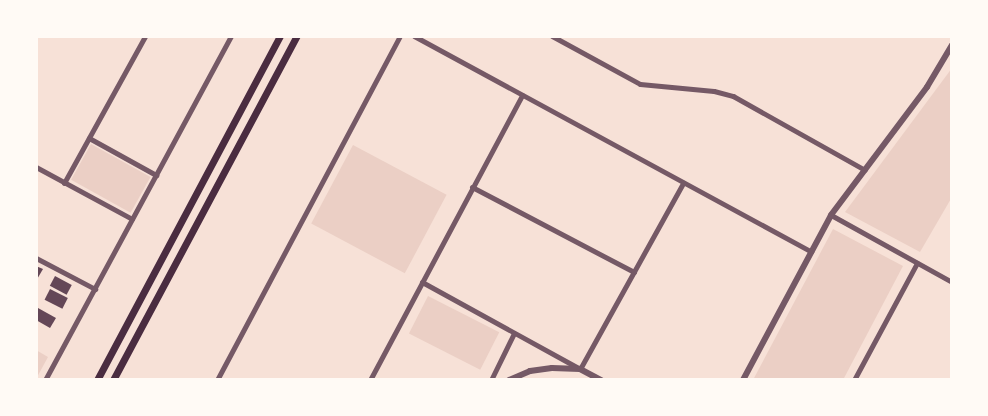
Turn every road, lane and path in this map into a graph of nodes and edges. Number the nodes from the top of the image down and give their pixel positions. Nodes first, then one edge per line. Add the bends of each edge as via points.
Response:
1 (145, 36) edge
2 (231, 36) edge
3 (280, 36) edge
4 (297, 36) edge
5 (400, 36) edge
6 (414, 36) edge
7 (552, 36) edge
8 (952, 45) edge
9 (522, 94) junction
10 (89, 138) junction
11 (36, 167) edge
12 (865, 170) junction
13 (156, 175) junction
14 (64, 183) junction
15 (683, 183) junction
16 (472, 187) junction
17 (831, 215) junction
18 (132, 219) junction
19 (811, 252) junction
20 (36, 258) edge
21 (917, 263) junction
22 (634, 272) junction
23 (422, 282) junction
24 (952, 282) edge
25 (94, 288) junction
26 (514, 333) junction
27 (580, 369) junction
28 (45, 380) edge
29 (97, 380) edge
30 (113, 380) edge
31 (217, 380) edge
32 (370, 380) edge
33 (491, 380) edge
34 (509, 380) edge
35 (601, 380) edge
36 (743, 380) edge
37 (854, 380) edge

1 - 10 street
2 - 13 street
3 - 29 main road
4 - 30 main road
5 - 31 street
6 - 9 street
7 - 12 street via 640,84 714,91 733,96
8 - 12 street via 927,87
9 - 15 street
9 - 16 street
10 - 13 street
10 - 14 street
11 - 14 street
12 - 17 street
13 - 18 street
14 - 18 street
15 - 19 street
15 - 22 street
16 - 22 street
16 - 23 street
17 - 19 street
17 - 21 street
18 - 25 street
19 - 36 street
20 - 25 street
21 - 24 street
21 - 37 street
22 - 27 street
23 - 26 street
23 - 32 street
25 - 28 street
26 - 27 street
26 - 33 street
27 - 34 street via 530,371
27 - 35 street

